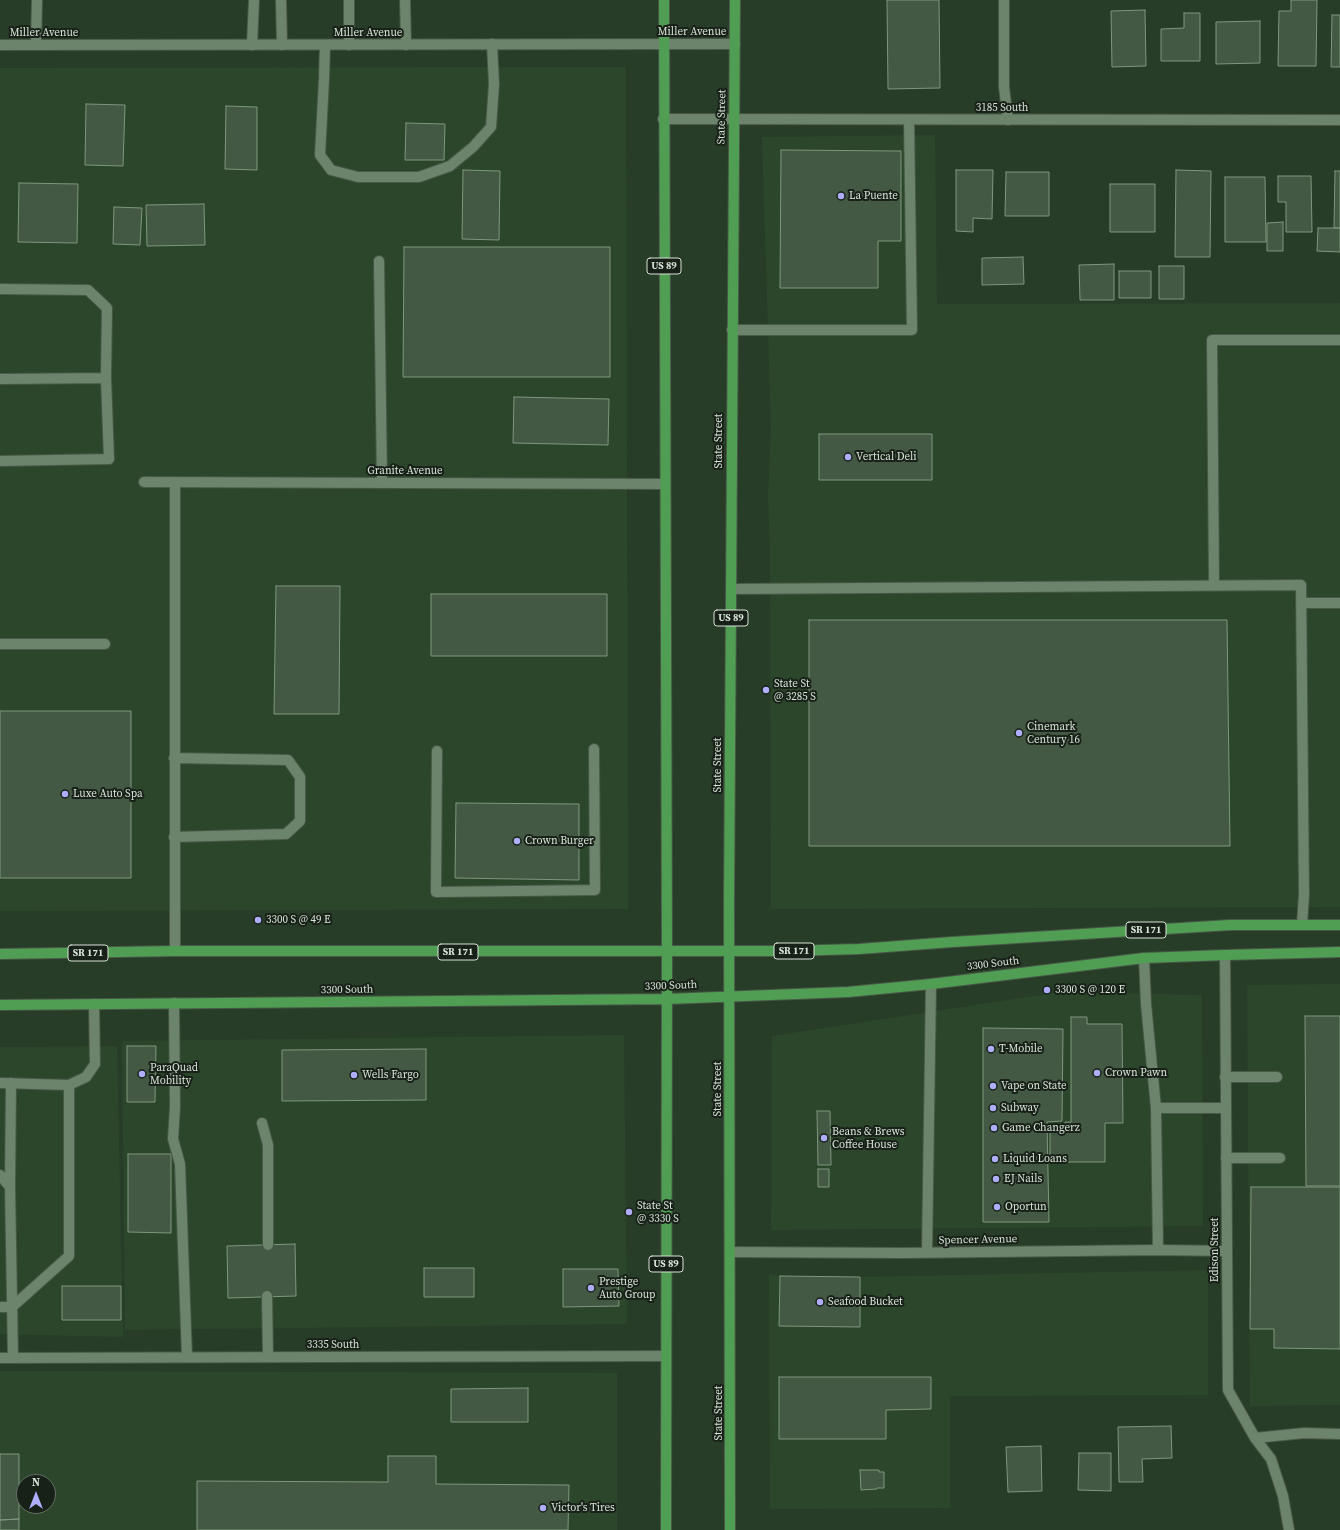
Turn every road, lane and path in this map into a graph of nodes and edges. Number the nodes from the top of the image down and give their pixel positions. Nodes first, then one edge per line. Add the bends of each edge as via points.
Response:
1 (37, 0) edge
2 (254, 0) edge
3 (281, 0) edge
4 (349, 0) edge
5 (405, 0) edge
6 (664, 0) edge
7 (735, 0) edge
8 (1004, 0) edge
9 (492, 44) junction
10 (663, 44) junction
11 (735, 44) junction
12 (0, 45) edge
13 (36, 45) junction
14 (252, 45) junction
15 (282, 45) junction
16 (324, 45) junction
17 (349, 45) junction
18 (406, 45) junction
19 (663, 119) junction
20 (734, 119) junction
21 (909, 120) junction
22 (1008, 120) junction
23 (1340, 120) edge
24 (379, 261) dead end
25 (0, 289) edge
26 (732, 330) junction
27 (1340, 340) edge
28 (106, 378) junction
29 (0, 379) edge
30 (0, 461) edge
31 (144, 482) dead end
32 (175, 482) junction
33 (382, 483) junction
34 (665, 484) junction
35 (1214, 585) junction
36 (731, 588) junction
37 (1301, 603) junction
38 (1340, 603) edge
39 (0, 644) edge
40 (105, 644) dead end
41 (594, 749) dead end
42 (437, 751) dead end
43 (174, 758) junction
44 (174, 837) junction
45 (1302, 925) junction
46 (1340, 925) edge
47 (729, 950) junction
48 (175, 951) junction
49 (667, 951) junction
50 (1340, 952) edge
51 (0, 954) edge
52 (1225, 955) junction
53 (1144, 958) junction
54 (930, 984) junction
55 (730, 996) junction
56 (667, 999) junction
57 (174, 1003) junction
58 (94, 1004) junction
59 (0, 1005) edge
60 (1226, 1077) junction
61 (1277, 1077) dead end
62 (0, 1083) edge
63 (11, 1083) junction
64 (69, 1085) junction
65 (1156, 1108) junction
66 (1226, 1108) junction
67 (262, 1123) dead end
68 (1226, 1158) junction
69 (1280, 1158) dead end
70 (0, 1175) edge
71 (10, 1186) junction
72 (268, 1245) dead end
73 (1158, 1250) junction
74 (1227, 1251) junction
75 (730, 1252) junction
76 (927, 1252) junction
77 (266, 1296) dead end
78 (0, 1307) edge
79 (12, 1307) junction
80 (666, 1356) junction
81 (187, 1357) junction
82 (268, 1357) junction
83 (0, 1358) edge
84 (13, 1358) junction
85 (1340, 1434) edge
86 (1255, 1438) junction
87 (666, 1530) edge
88 (730, 1530) edge
89 (1289, 1530) edge

1 - 13 street
2 - 14 street
3 - 15 street
4 - 17 street
5 - 18 street
6 - 10 main road, US 89
7 - 11 main road, State Street / US 89
8 - 22 street via 1004,87
9 - 10 street, Miller Avenue
9 - 16 street via 494,84 491,127 450,166 419,177 358,177 331,170 320,155
9 - 18 street, Miller Avenue
10 - 11 street, Miller Avenue
10 - 19 main road, US 89
11 - 20 main road, State Street / US 89
12 - 13 street, Miller Avenue
13 - 14 street, Miller Avenue
14 - 15 street, Miller Avenue
15 - 16 street, Miller Avenue
16 - 17 street, Miller Avenue
17 - 18 street, Miller Avenue
19 - 20 street, 3185 South
19 - 34 main road, US 89
20 - 21 street, 3185 South
20 - 26 main road, State Street / US 89
21 - 22 street, 3185 South
21 - 26 street via 912,330
22 - 23 street, 3185 South
24 - 33 street
25 - 28 street via 88,290 108,308
26 - 36 main road, State Street / US 89
27 - 35 street via 1212,340
28 - 29 street
28 - 30 street via 108,460
31 - 32 street, Granite Avenue
32 - 33 street, Granite Avenue
32 - 43 street
33 - 34 street, Granite Avenue
34 - 49 main road, US 89
35 - 36 street
35 - 37 street via 1301,585
36 - 47 main road, State Street / US 89
37 - 38 street
37 - 45 street via 1304,894
39 - 40 street
41 - 42 street via 595,890 436,892
43 - 44 street
43 - 44 street via 288,760 300,777 300,821 286,834
44 - 48 street
45 - 46 main road, SR 171
45 - 47 main road, SR 171 via 1222,926 859,949
47 - 49 main road, SR 171
47 - 55 main road, State Street / US 89
48 - 49 main road, SR 171
48 - 51 main road, SR 171
49 - 56 main road, US 89
50 - 52 main road, 3300 South
52 - 53 main road, 3300 South
52 - 60 street, Edison Street
53 - 54 main road, 3300 South
53 - 65 street
54 - 55 main road, 3300 South via 848,992
54 - 76 street
55 - 56 main road, 3300 South
55 - 75 main road, State Street / US 89
56 - 57 main road, 3300 South
56 - 80 main road, US 89
57 - 58 main road, 3300 South
57 - 81 street via 173,1139 180,1164
58 - 59 main road, 3300 South
58 - 64 street via 95,1064 86,1077
60 - 61 street
60 - 66 street, Edison Street
62 - 63 street
63 - 64 street
63 - 71 street
64 - 79 street via 69,1256
65 - 66 street
65 - 73 street
66 - 68 street, Edison Street
67 - 72 street via 268,1145
68 - 69 street
68 - 74 street, Edison Street
70 - 71 street
71 - 79 street
73 - 74 street, Spencer Avenue
73 - 76 street, Spencer Avenue
74 - 86 street, Edison Street via 1228,1390
75 - 76 street, Spencer Avenue
75 - 88 main road, State Street / US 89
77 - 82 street
78 - 79 street
79 - 84 street
80 - 82 street, 3335 South
80 - 87 main road, US 89
81 - 82 street, 3335 South
81 - 84 street, 3335 South
83 - 84 street, 3335 South
85 - 86 street via 1304,1433
86 - 89 street, Edison Street via 1271,1459 1284,1496

